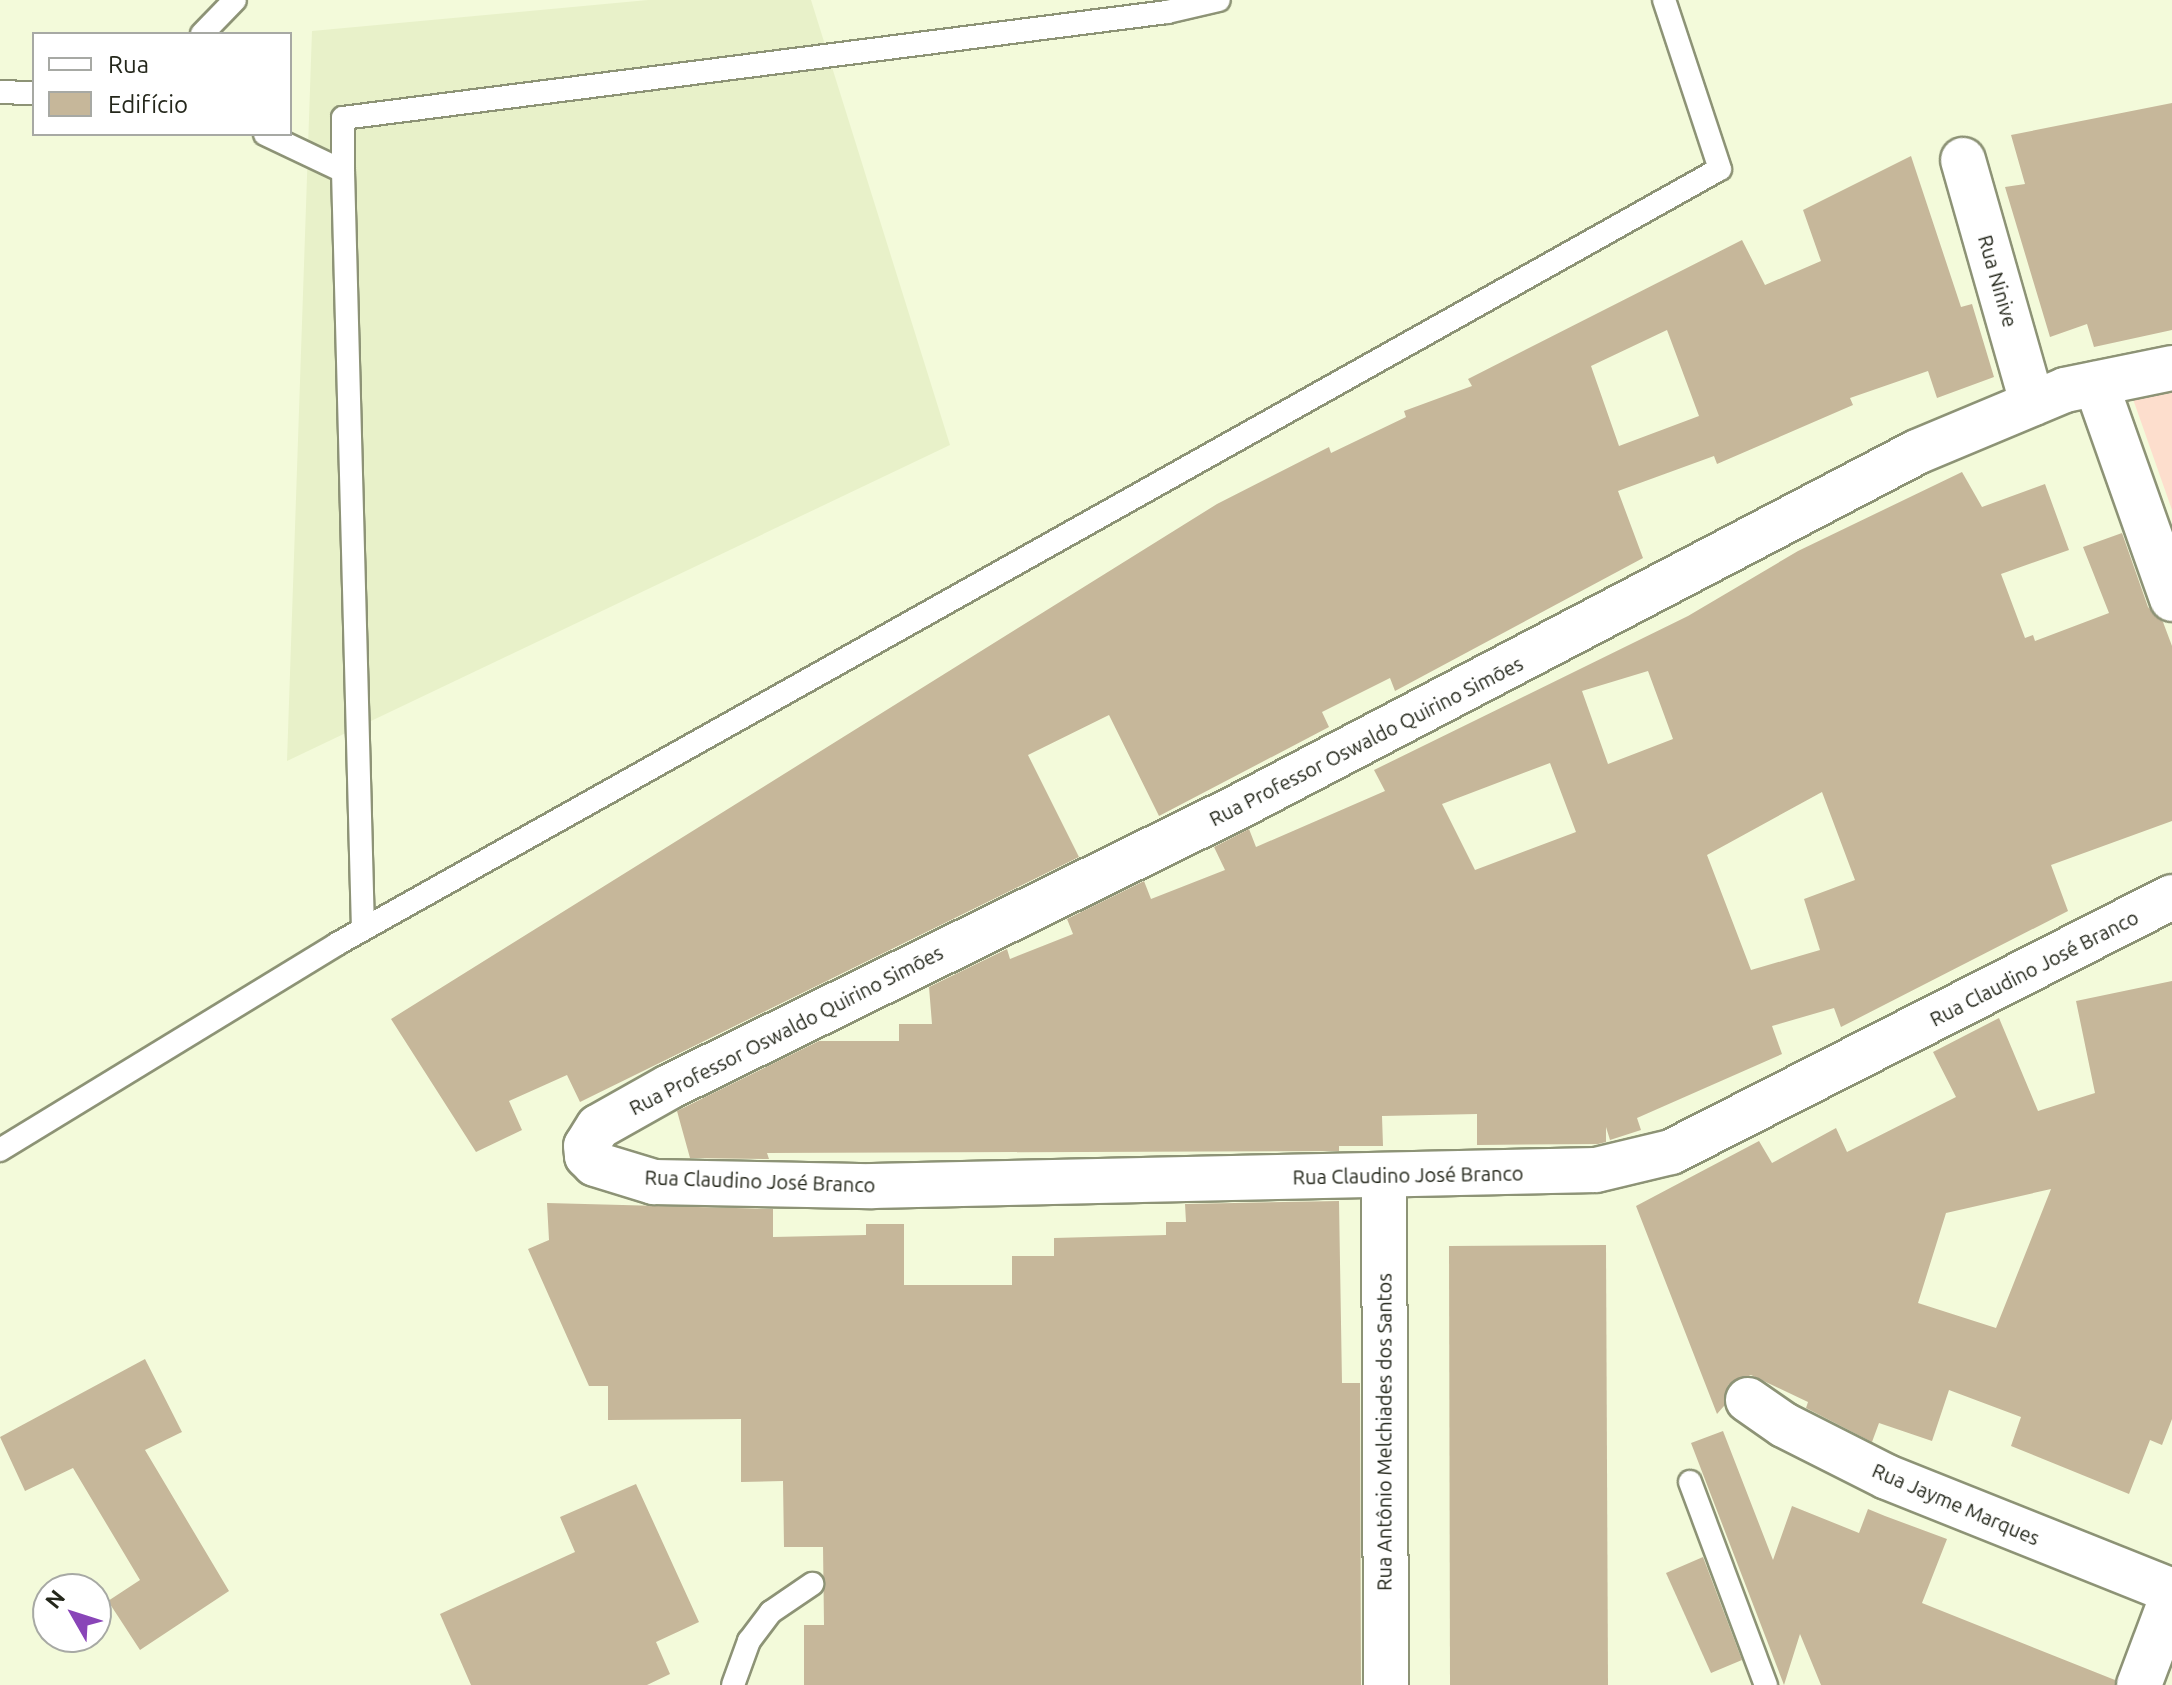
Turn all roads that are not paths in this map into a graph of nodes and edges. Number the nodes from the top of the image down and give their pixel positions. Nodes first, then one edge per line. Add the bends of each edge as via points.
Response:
1 (235, 0) edge
2 (1219, 0) edge
3 (1664, 0) edge
4 (204, 32) edge
5 (0, 92) edge
6 (32, 93) edge
7 (269, 136) edge
8 (1963, 160) dead end
9 (343, 171) junction
10 (2172, 368) edge
11 (2096, 384) junction
12 (2032, 403) junction
13 (2172, 599) edge
14 (2172, 897) edge
15 (363, 929) junction
16 (0, 1150) edge
17 (587, 1156) joint
18 (1384, 1179) junction
19 (1748, 1400) dead end
20 (1690, 1482) dead end
21 (812, 1584) dead end
22 (2172, 1594) edge
23 (2155, 1660) edge
24 (733, 1685) edge
25 (1386, 1685) edge
26 (1766, 1685) edge

1 - 4 lane
2 - 9 lane via 1167,12 343,118
3 - 15 lane via 1720,169
5 - 6 lane
7 - 9 lane
8 - 12 street, Rua Ninive
9 - 15 lane
10 - 11 street, Rua Professor Oswaldo Quirino Simões
11 - 12 street, Rua Professor Oswaldo Quirino Simões
11 - 13 street
12 - 17 street, Rua Professor Oswaldo Quirino Simões via 1917,452 1773,524 1564,640 1236,808 669,1087 598,1127 586,1146
14 - 18 street, Rua Claudino José Branco via 1671,1152 1596,1170
15 - 16 lane
17 - 18 street, Rua Claudino José Branco via 595,1164 654,1182 872,1186
18 - 25 street, Rua Antônio Melchiades dos Santos
19 - 22 street, Rua Jayme Marques via 1784,1425 1887,1477
20 - 26 lane
21 - 24 lane via 771,1612 749,1641
22 - 23 street

